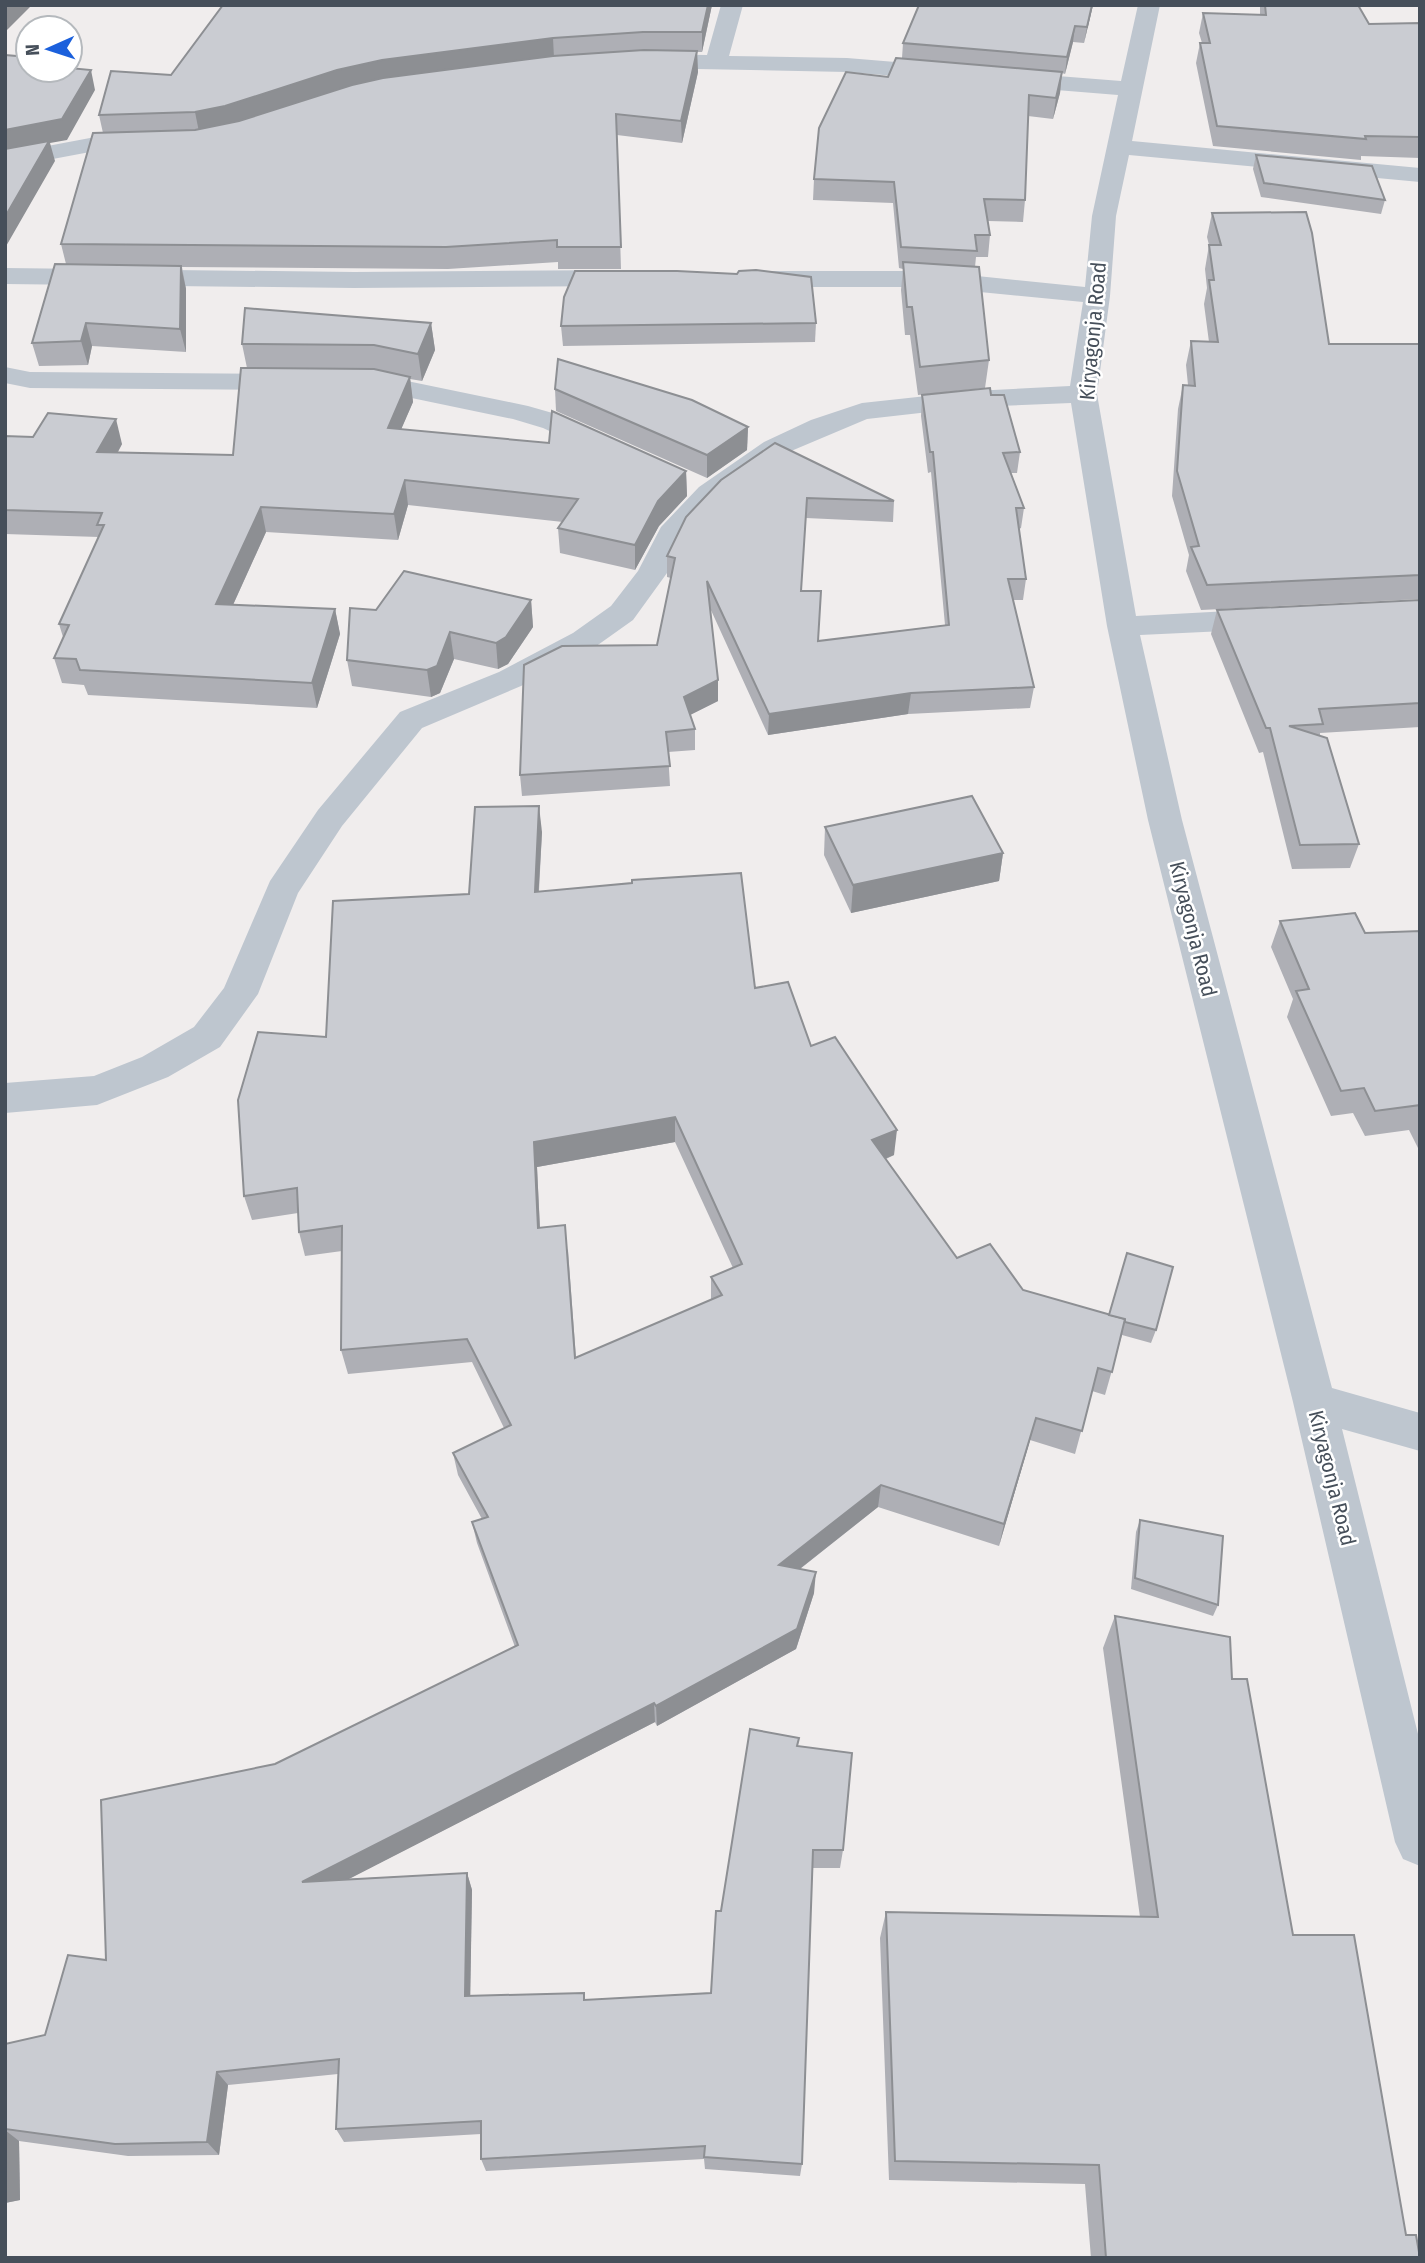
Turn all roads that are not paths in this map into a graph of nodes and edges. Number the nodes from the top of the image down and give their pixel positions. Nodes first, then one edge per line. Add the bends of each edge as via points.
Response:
1 (732, 5) edge
2 (1149, 5) edge
3 (618, 63) edge
4 (716, 63) junction
5 (1131, 89) junction
6 (160, 144) edge
7 (1119, 147) junction
8 (5, 160) edge
9 (1420, 175) edge
10 (5, 276) edge
11 (645, 278) edge
12 (741, 279) edge
13 (1097, 296) junction
14 (5, 375) edge
15 (1083, 394) junction
16 (625, 455) edge
17 (1299, 618) edge
18 (1122, 626) junction
19 (5, 1098) edge
20 (1314, 1402) junction
21 (1420, 1432) edge
22 (1420, 1842) edge

1 - 4 street
2 - 5 street, Kiryagonja Road
3 - 4 street
4 - 5 street via 847,65
5 - 7 street, Kiryagonja Road
6 - 8 street via 90,145
7 - 9 street
7 - 13 street, Kiryagonja Road via 1104,216
10 - 11 street
12 - 13 street via 929,279
13 - 15 street, Kiryagonja Road
14 - 16 street via 30,380 378,383 553,422
15 - 18 street, Kiryagonja Road
15 - 19 street via 862,411 821,426 697,488 652,573 622,613 584,640 510,679 411,720 391,741 330,818 282,890 240,994 207,1037 155,1067 97,1090
17 - 18 street
18 - 20 street, Kiryagonja Road via 1165,820
20 - 21 street
20 - 22 street, Kiryagonja Road

